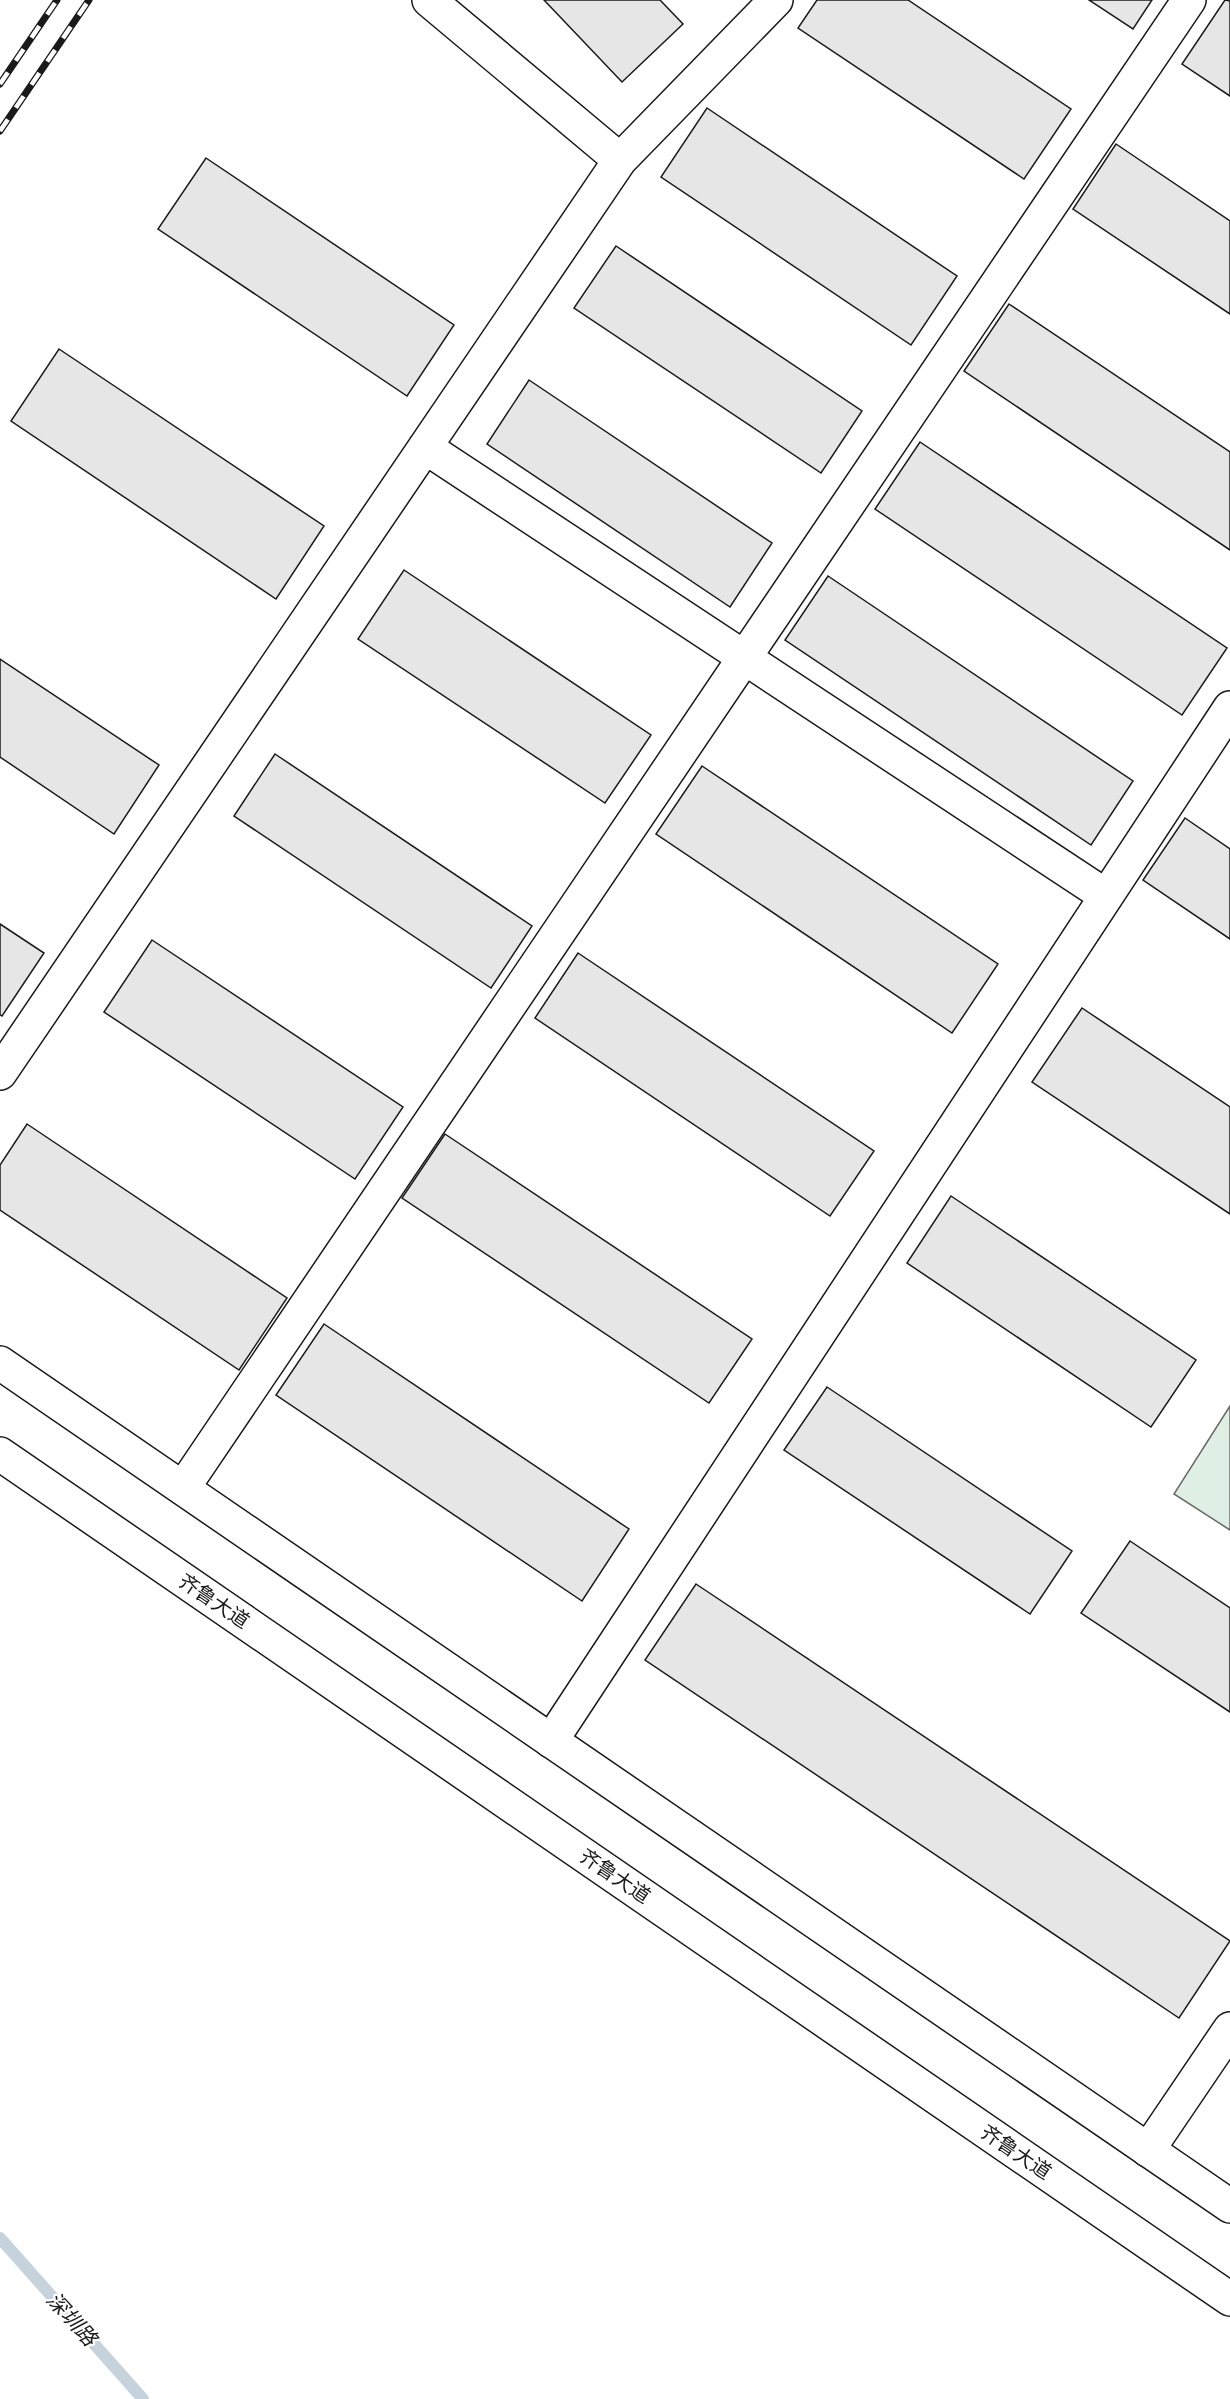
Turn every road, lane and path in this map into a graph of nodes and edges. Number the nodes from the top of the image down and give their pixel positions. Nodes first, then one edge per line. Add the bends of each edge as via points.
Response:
1 (429, 0) edge
2 (776, 0) edge
3 (1190, 0) edge
4 (620, 160) junction
5 (425, 447) junction
6 (744, 659) junction
7 (1230, 708) edge
8 (1106, 896) junction
9 (0, 1073) edge
10 (0, 1363) edge
11 (0, 1454) edge
12 (183, 1488) junction
13 (551, 1741) junction
14 (1230, 2029) edge
15 (1148, 2150) junction
16 (1230, 2206) edge
17 (1230, 2299) edge

1 - 4 street
2 - 4 street
3 - 6 street
4 - 5 street
5 - 6 street
5 - 9 street
6 - 8 street
6 - 12 street
7 - 8 street
8 - 13 street
10 - 12 street
11 - 17 street, 齐鲁大道
12 - 13 street
13 - 15 street
14 - 15 street
15 - 16 street

